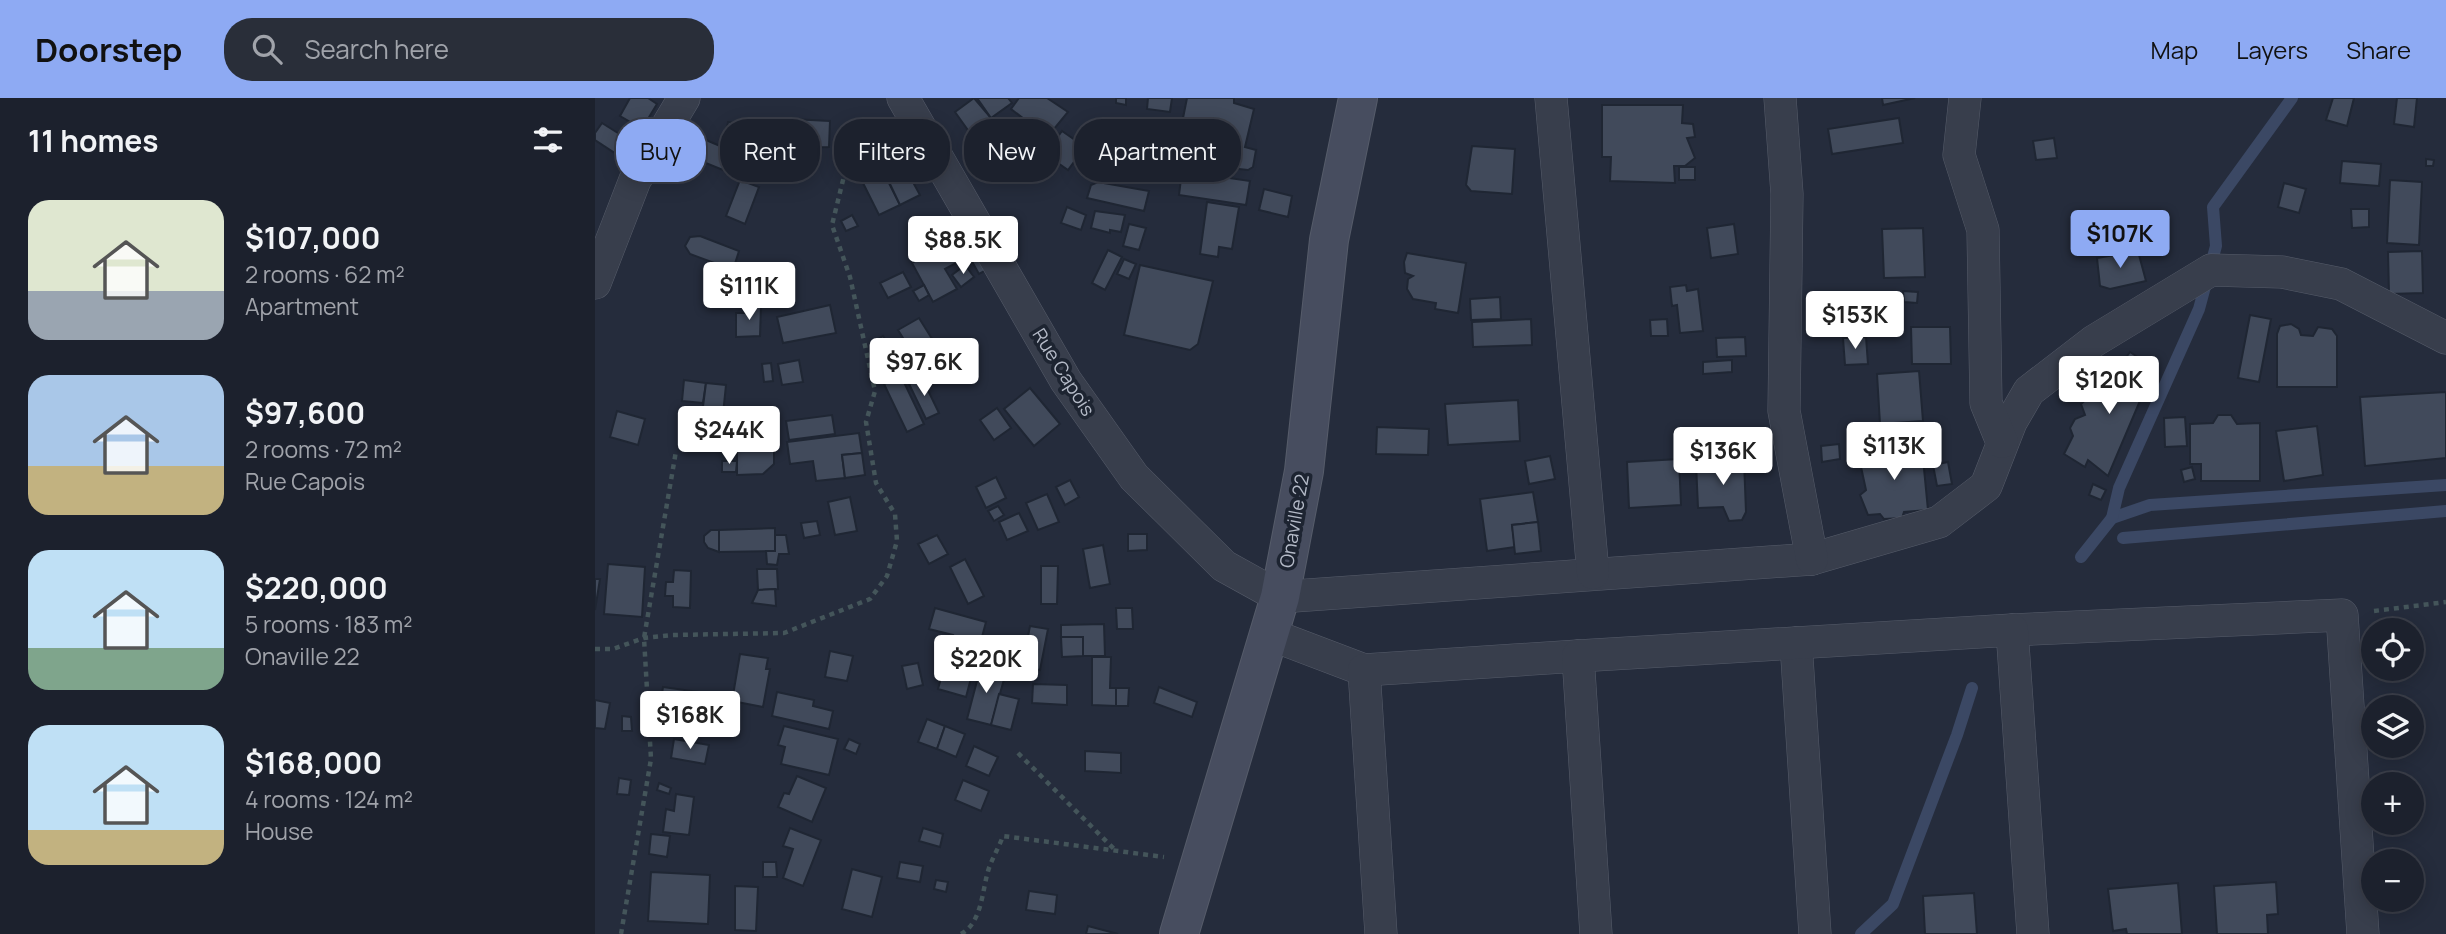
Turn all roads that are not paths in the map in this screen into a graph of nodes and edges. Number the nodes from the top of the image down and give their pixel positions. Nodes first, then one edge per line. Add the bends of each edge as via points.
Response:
1 (684, 98) edge
2 (1358, 98) edge
3 (1551, 98) edge
4 (1780, 98) edge
5 (1965, 98) edge
6 (893, 108) edge
7 (595, 283) edge
8 (2446, 338) edge
9 (2002, 442) junction
10 (1812, 559) junction
11 (1593, 573) junction
12 (1280, 597) junction
13 (2012, 630) junction
14 (1269, 634) junction
15 (1796, 643) junction
16 (1578, 656) junction
17 (1364, 670) junction
18 (1179, 934) edge
19 (1381, 934) edge
20 (1596, 934) edge
21 (1815, 934) edge
22 (2033, 934) edge
23 (2363, 934) edge

1 - 7 street via 635,180
2 - 12 street, Onaville 22 via 1329,240 1304,471
3 - 11 street
4 - 10 street via 1787,194 1784,411
5 - 9 street via 1959,155 1983,230 1986,403
6 - 12 street, Rue Capois via 1066,381 1134,477 1224,566
8 - 9 street via 2341,284 2282,272 2211,270 2094,341 2029,391
9 - 10 street via 1986,486 1939,522
10 - 11 street
11 - 12 street
12 - 14 street, Onaville 22
13 - 15 street
13 - 22 street
13 - 23 street via 2342,615
14 - 17 street
14 - 18 street, Onaville 22
15 - 16 street
15 - 21 street
16 - 17 street
16 - 20 street
17 - 19 street

